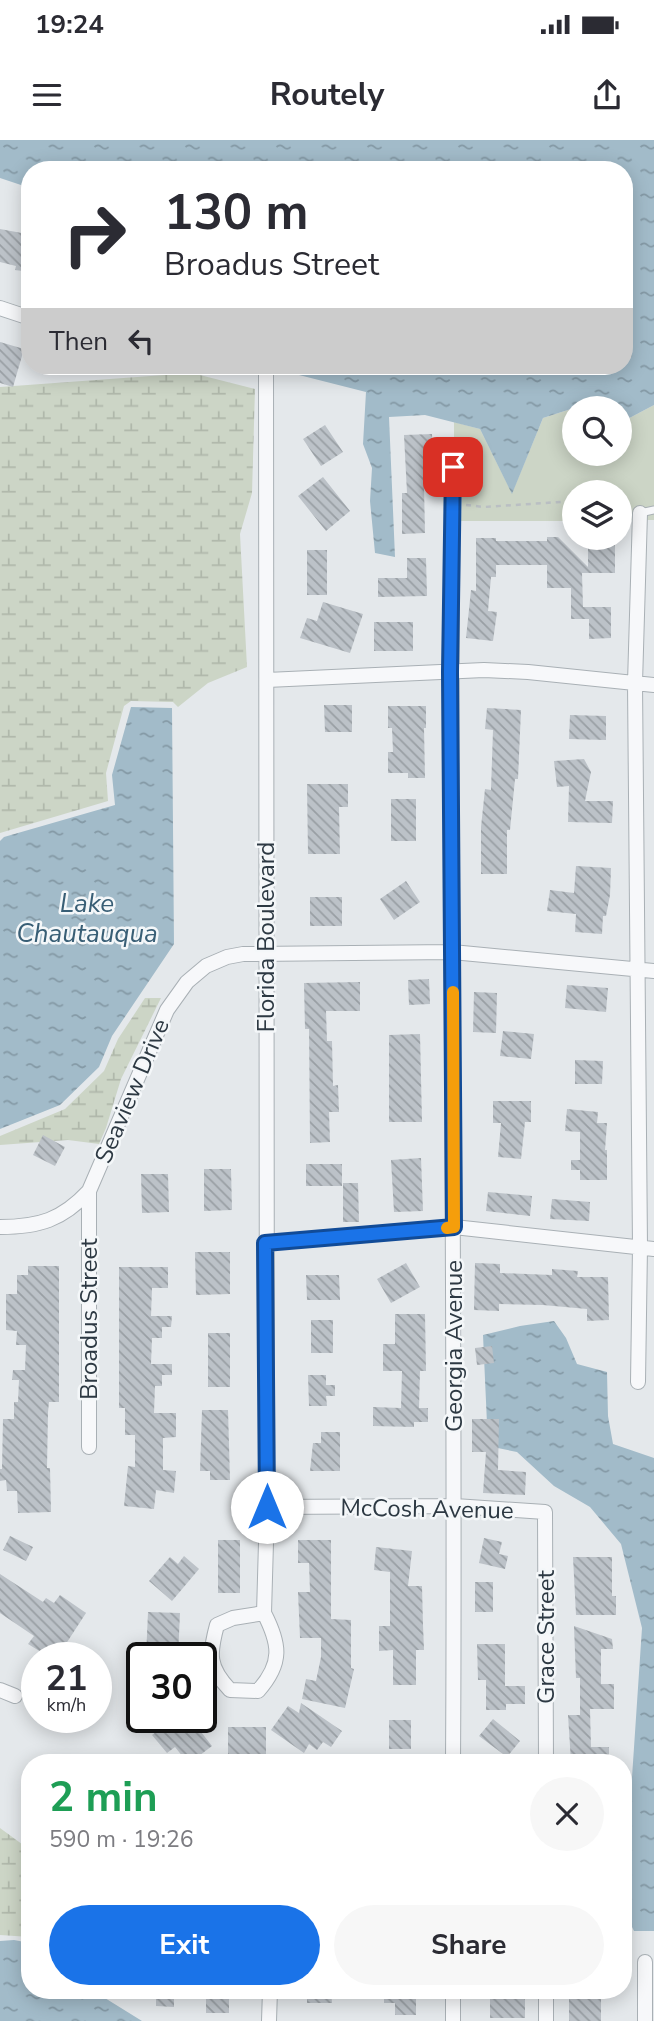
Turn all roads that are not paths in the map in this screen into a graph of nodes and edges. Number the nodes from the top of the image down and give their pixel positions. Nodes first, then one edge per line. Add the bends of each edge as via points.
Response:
1 (0, 308) edge
2 (21, 315) edge
3 (266, 375) edge
4 (453, 467) dead end
5 (647, 511) edge
6 (450, 672) junction
7 (267, 680) junction
8 (635, 683) junction
9 (654, 685) edge
10 (452, 952) junction
11 (265, 955) junction
12 (636, 970) junction
13 (654, 971) edge
14 (89, 1191) junction
15 (0, 1227) edge
16 (454, 1227) junction
17 (265, 1243) junction
18 (647, 1248) edge
19 (638, 1382) dead end
20 (89, 1447) dead end
21 (455, 1506) junction
22 (267, 1507) junction
23 (545, 1513) joint
24 (264, 1613) junction
25 (0, 1690) edge
26 (15, 1696) dead end
27 (453, 1754) edge
28 (546, 1754) edge
29 (645, 1962) dead end
30 (270, 1999) edge
31 (453, 1999) edge
32 (546, 1999) edge
33 (269, 2021) edge
34 (453, 2021) edge
35 (546, 2021) edge
36 (645, 2021) edge

1 - 2 street
3 - 7 street, Florida Boulevard
4 - 6 street, Georgia Avenue
5 - 8 street
6 - 7 street
6 - 8 street via 528,672
6 - 10 street, Georgia Avenue
7 - 11 street, Florida Boulevard
8 - 9 street
8 - 12 street
10 - 11 street, Seaview Drive
10 - 12 street, Seaview Drive
10 - 16 street, Georgia Avenue
11 - 14 street, Seaview Drive via 227,957 187,982 167,1010
11 - 17 street, Florida Boulevard
12 - 13 street, Seaview Drive
12 - 18 street
14 - 15 street, Seaview Drive via 72,1209 53,1219 25,1227
14 - 20 street, Broadus Street
16 - 17 street
16 - 18 street
16 - 21 street, Georgia Avenue
17 - 22 street, Florida Boulevard
18 - 19 street
21 - 22 street, McCosh Avenue
21 - 23 street, McCosh Avenue
21 - 27 street, Georgia Avenue
22 - 24 street, Florida Boulevard
23 - 28 street, Grace Street
24 - 24 street via 276,1640 271,1677 258,1691 230,1690 215,1675 211,1647 217,1625
25 - 26 street
29 - 36 street
30 - 33 street
31 - 34 street
32 - 35 street

